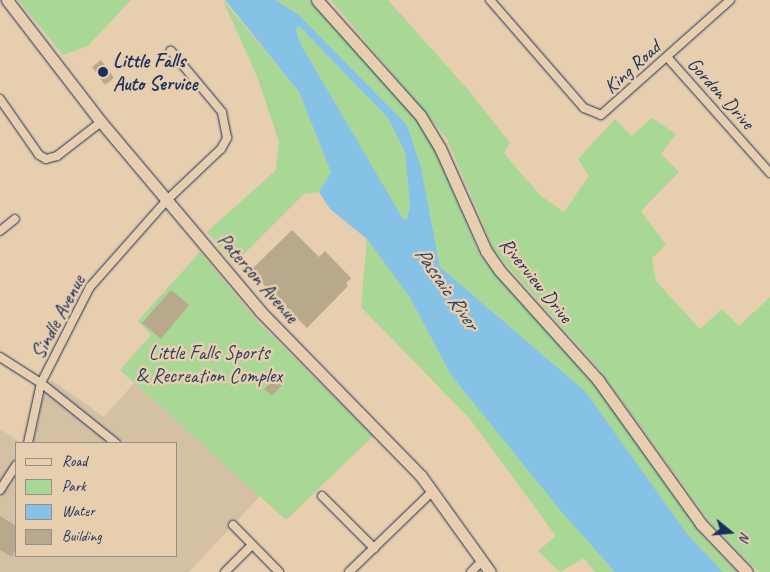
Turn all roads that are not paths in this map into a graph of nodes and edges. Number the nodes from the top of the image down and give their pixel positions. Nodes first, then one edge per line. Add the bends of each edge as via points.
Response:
1 (7, 0) edge
2 (317, 0) edge
3 (490, 0) edge
4 (730, 0) edge
5 (171, 51) dead end
6 (667, 57) junction
7 (0, 99) edge
8 (101, 122) junction
9 (770, 173) edge
10 (167, 200) junction
11 (15, 219) dead end
12 (0, 230) edge
13 (0, 357) edge
14 (42, 383) junction
15 (28, 442) edge
16 (115, 442) edge
17 (15, 468) edge
18 (0, 490) edge
19 (433, 491) junction
20 (322, 496) dead end
21 (233, 525) dead end
22 (252, 545) junction
23 (374, 548) junction
24 (482, 561) junction
25 (225, 572) edge
26 (279, 572) edge
27 (349, 572) edge
28 (471, 572) edge
29 (490, 572) edge
30 (747, 572) edge

1 - 8 main road, Paterson Avenue
2 - 30 main road, Riverview Drive via 420,115 440,148 486,251 500,271 598,380 701,524
3 - 6 street, King Road via 584,108 600,115
4 - 6 street, King Road
5 - 10 street, Sindle Avenue via 222,112 226,138 221,149
6 - 9 street, Gordon Drive
7 - 8 street via 39,156 46,159 57,156
8 - 10 main road, Paterson Avenue
10 - 14 street, Sindle Avenue via 90,287
10 - 19 main road, Paterson Avenue via 282,335
11 - 12 street
13 - 14 street
14 - 15 street, Sindle Avenue
14 - 16 street
17 - 18 street
19 - 23 street
19 - 24 main road, Paterson Avenue
20 - 23 street
21 - 22 street
22 - 25 street
22 - 26 street
23 - 27 street
24 - 28 street
24 - 29 main road, Paterson Avenue

